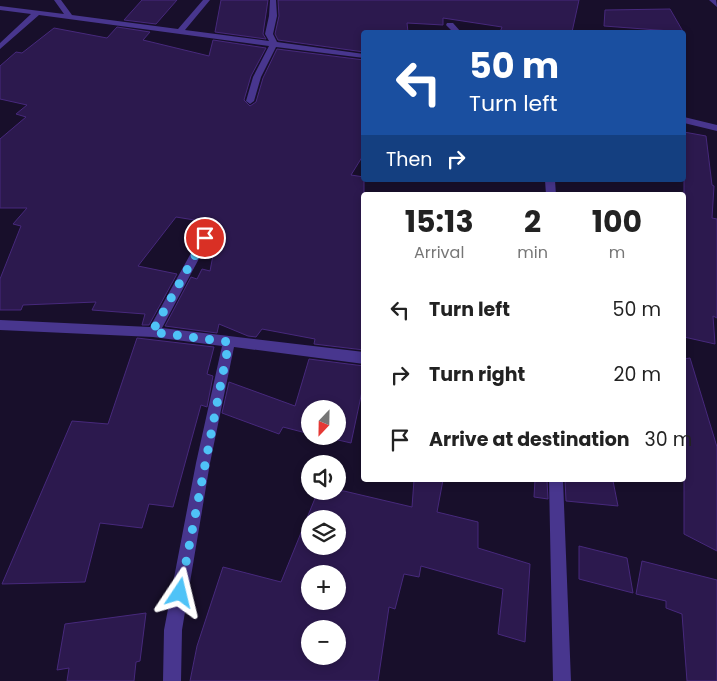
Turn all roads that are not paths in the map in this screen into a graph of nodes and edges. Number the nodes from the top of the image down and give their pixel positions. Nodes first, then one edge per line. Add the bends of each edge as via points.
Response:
1 (57, 0) edge
2 (207, 0) edge
3 (273, 0) edge
4 (712, 0) edge
5 (717, 5) edge
6 (0, 8) edge
7 (38, 12) junction
8 (68, 16) junction
9 (450, 25) dead end
10 (455, 30) edge
11 (180, 32) junction
12 (274, 43) junction
13 (0, 47) edge
14 (361, 56) edge
15 (250, 101) dead end
16 (686, 120) edge
17 (717, 128) edge
18 (205, 238) dead end
19 (0, 325) edge
20 (152, 332) junction
21 (229, 342) junction
22 (361, 358) edge
23 (556, 482) edge
24 (172, 681) edge
25 (562, 681) edge

1 - 8 street
2 - 11 street
3 - 12 street via 269,34
4 - 5 street
6 - 7 street
7 - 8 street
7 - 13 street
8 - 11 street
9 - 10 street
11 - 12 street
12 - 14 street
12 - 15 street via 257,77
16 - 17 street
18 - 20 street
19 - 20 street
20 - 21 street
21 - 22 street
21 - 24 street via 173,630
23 - 25 street

